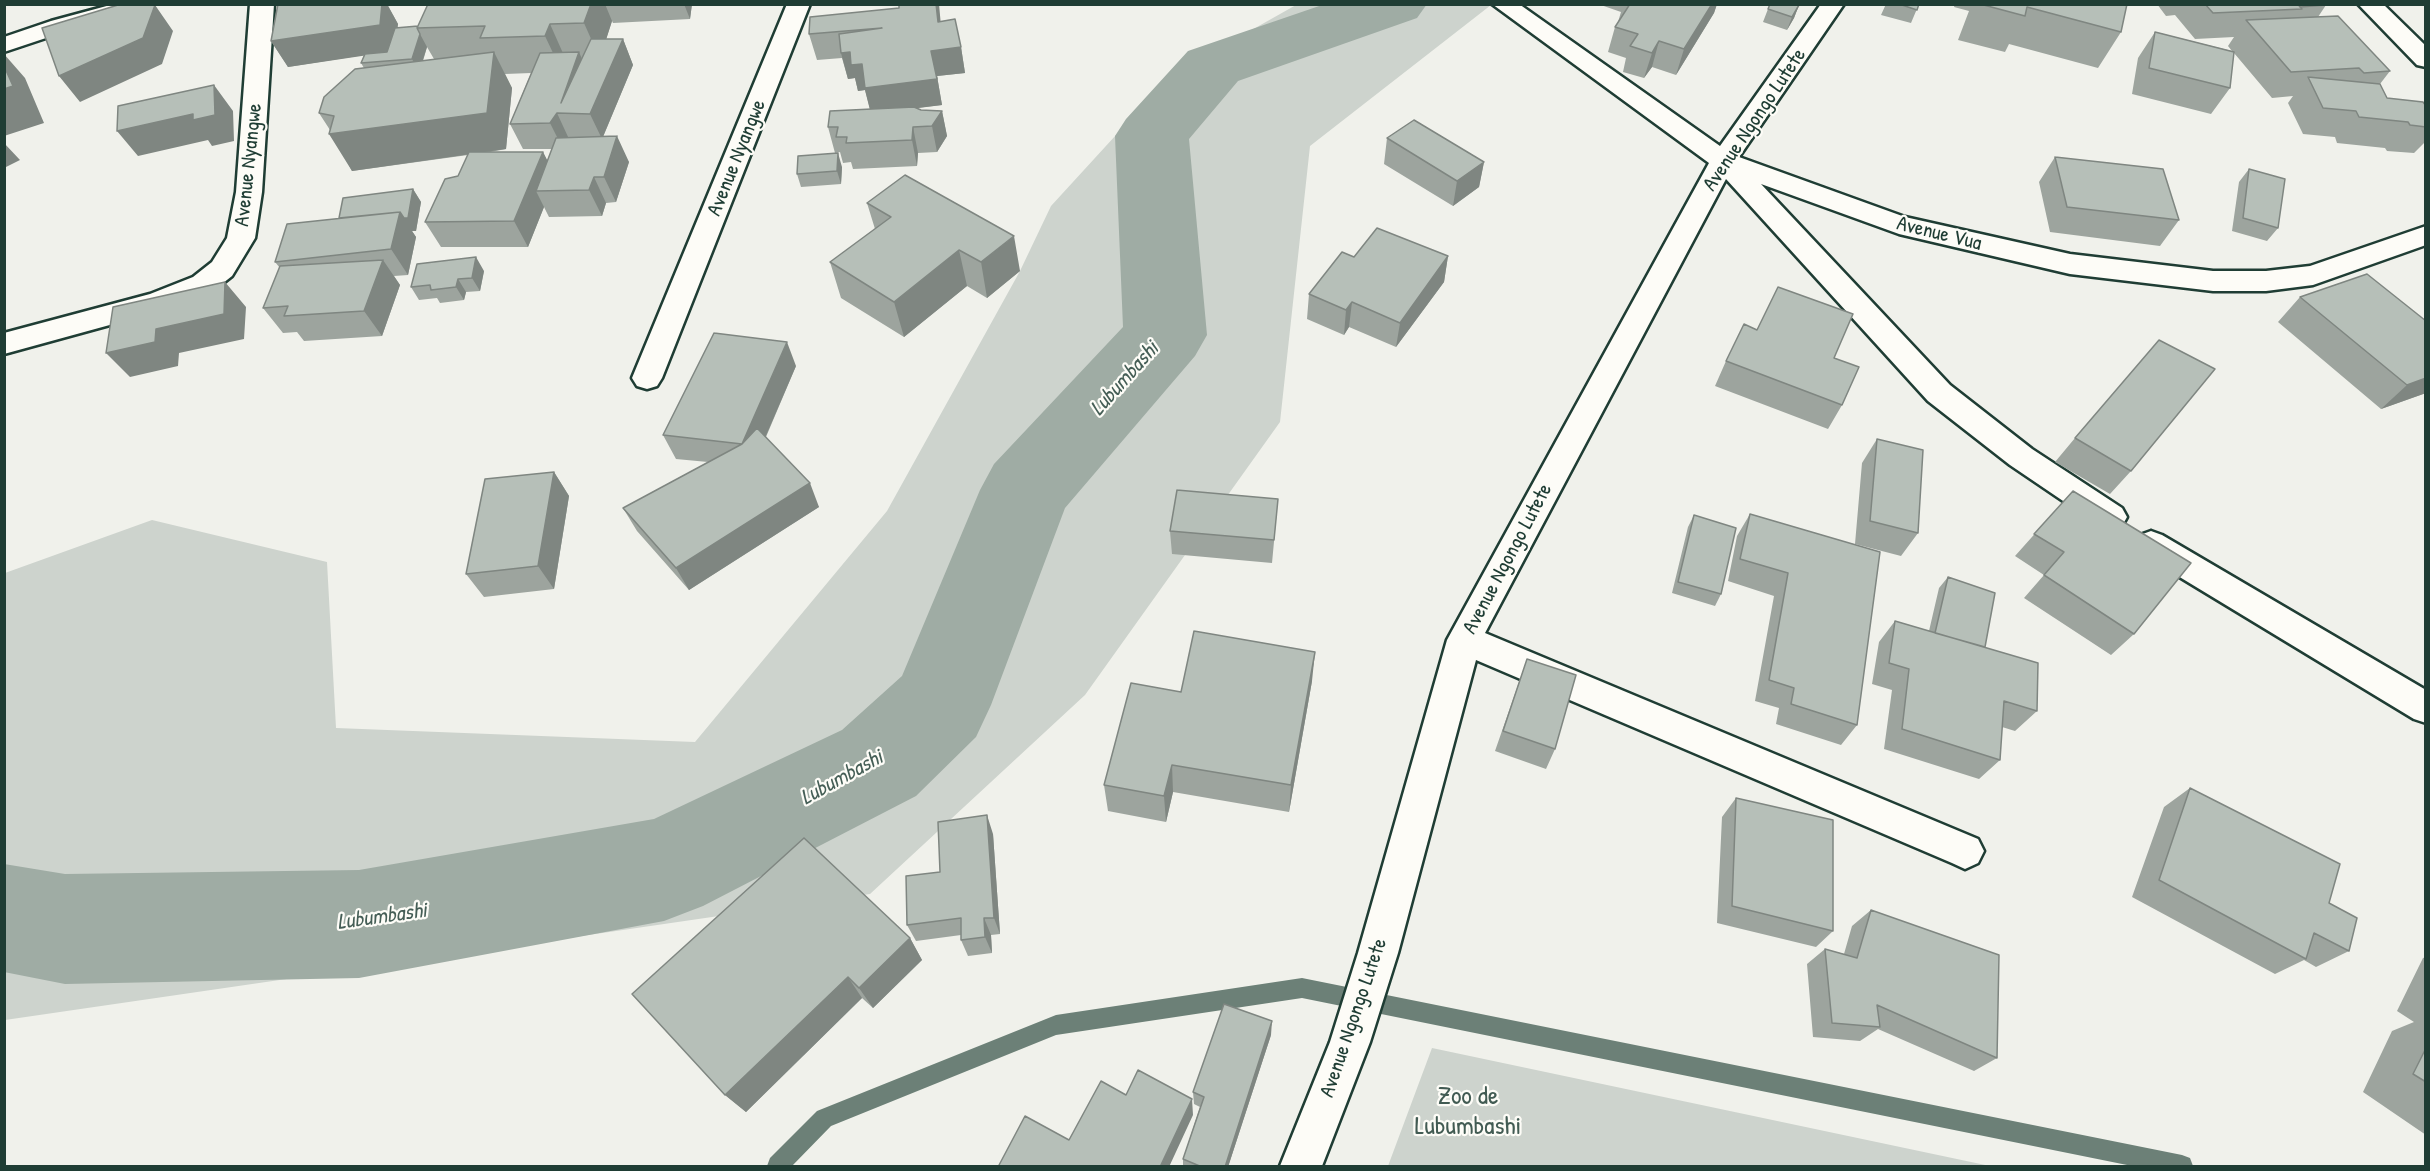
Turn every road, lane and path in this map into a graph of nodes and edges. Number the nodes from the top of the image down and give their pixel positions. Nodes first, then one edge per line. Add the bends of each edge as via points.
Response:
1 (143, 4) edge
2 (262, 4) edge
3 (799, 4) edge
4 (1833, 4) edge
5 (2369, 4) edge
6 (1503, 5) edge
7 (4, 45) edge
8 (2426, 60) edge
9 (1723, 161) junction
10 (2426, 236) edge
11 (4, 344) edge
12 (647, 378) dead end
13 (1464, 640) junction
14 (2426, 708) edge
15 (1965, 850) dead end
16 (1301, 1167) edge

1 - 7 street
2 - 11 street, Avenue Nyangwe via 249,192 241,238 222,269 203,284 158,302
3 - 12 street, Avenue Nyangwe
4 - 9 street, Avenue Ngongo Lutete
5 - 8 street
6 - 9 street, Avenue Vua
9 - 10 street, Avenue Vua via 1899,225 2049,260 2146,274 2213,281 2294,278
9 - 13 street, Avenue Ngongo Lutete
9 - 14 street via 1939,393 2021,457 2166,554
13 - 15 street
13 - 16 street, Avenue Ngongo Lutete via 1378,953 1350,1042

